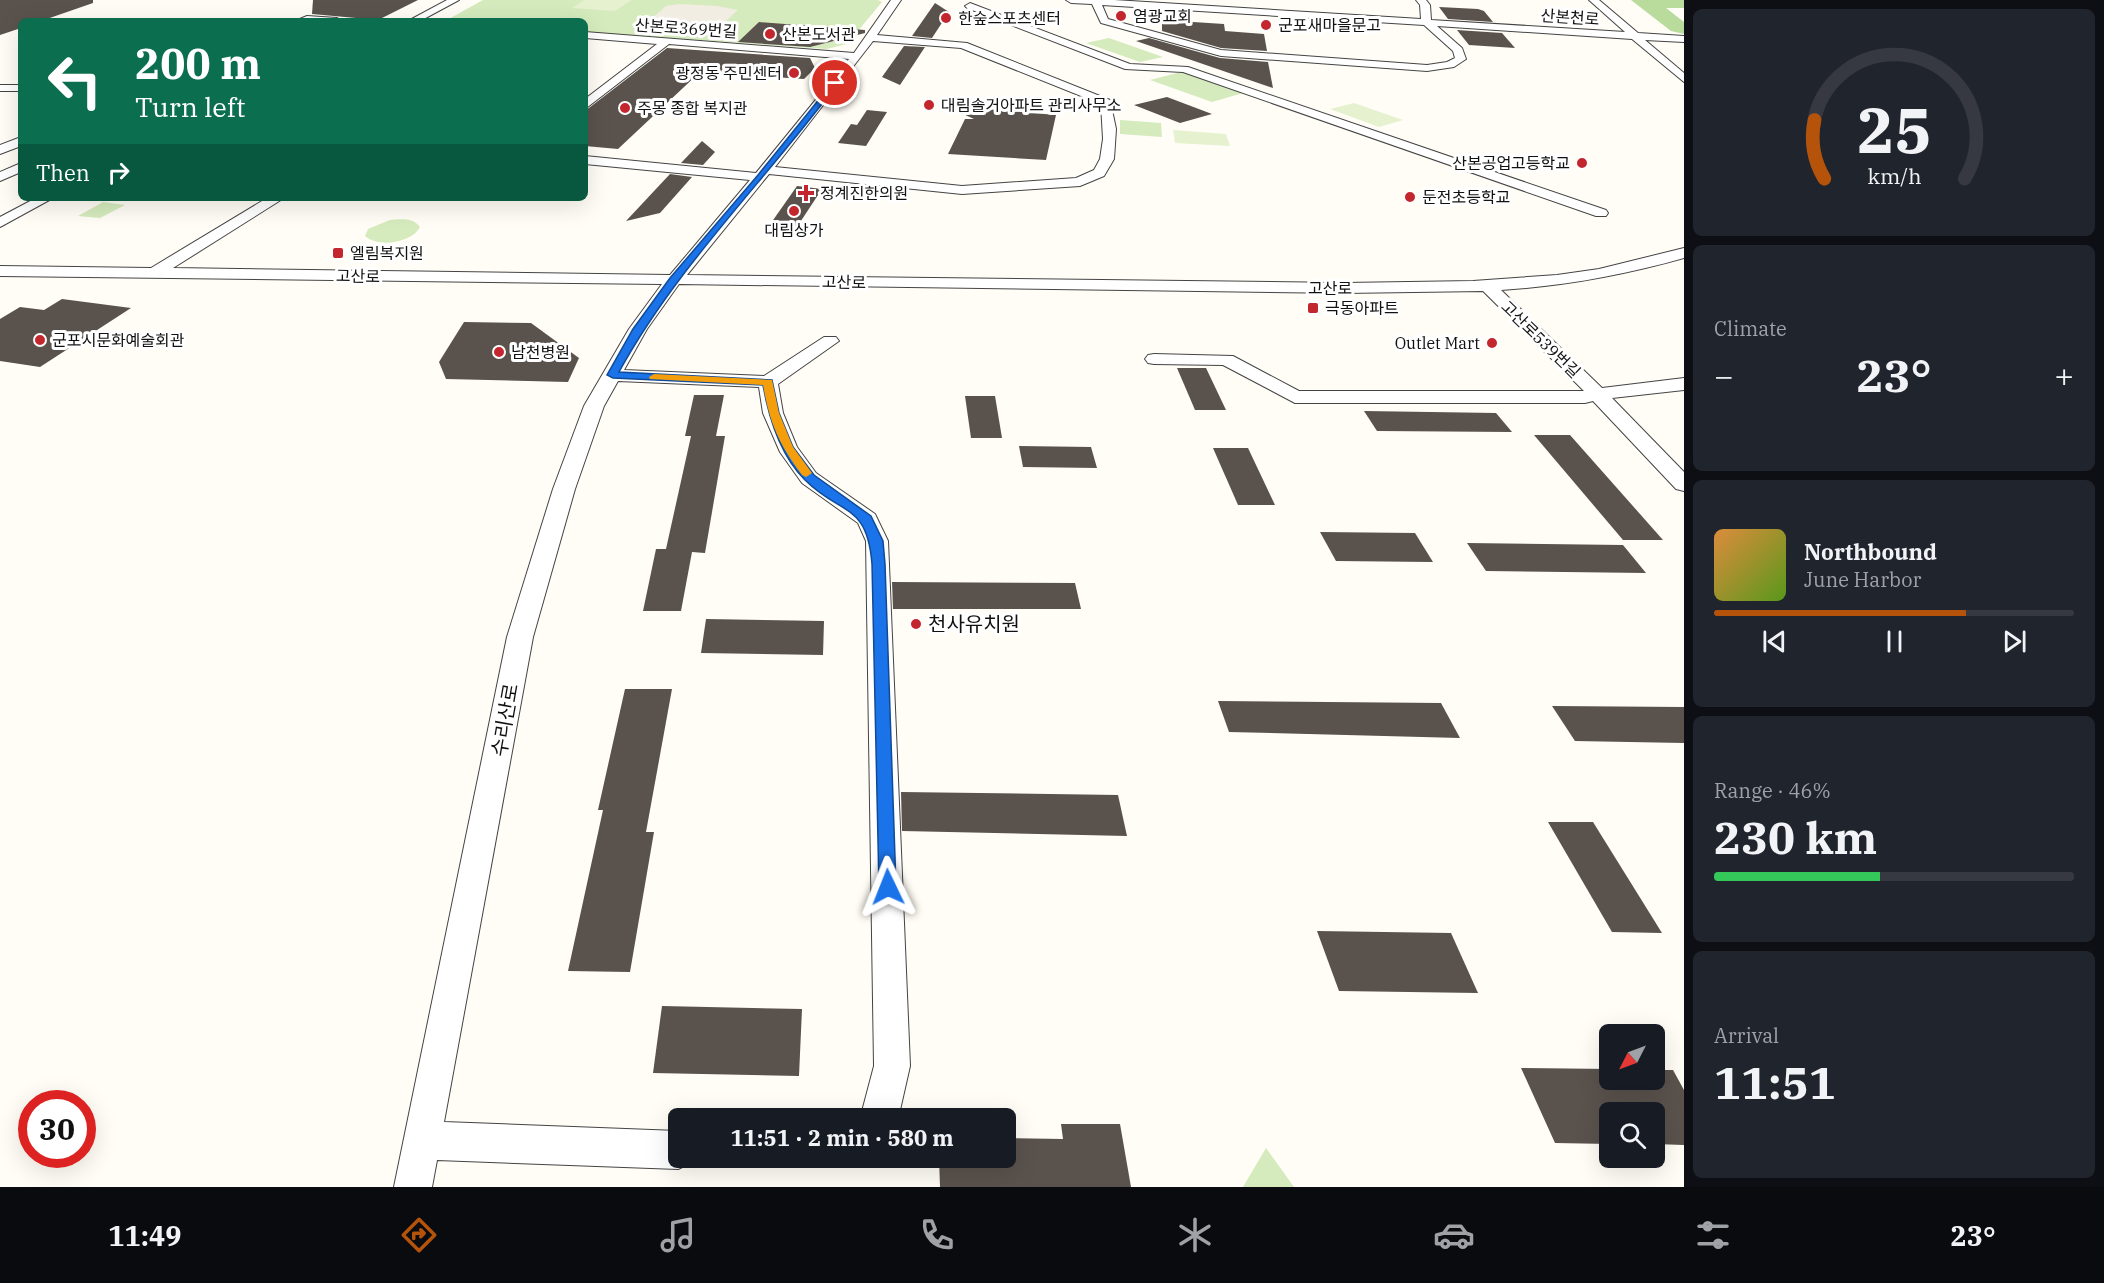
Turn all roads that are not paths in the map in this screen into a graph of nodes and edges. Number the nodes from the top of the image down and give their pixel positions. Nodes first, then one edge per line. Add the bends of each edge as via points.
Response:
1 (454, 0) edge
2 (1071, 0) edge
3 (1421, 0) edge
4 (1594, 0) edge
5 (896, 1) edge
6 (1110, 1) edge
7 (1096, 2) edge
8 (970, 6) dead end
9 (419, 18) edge
10 (1426, 22) junction
11 (588, 35) edge
12 (1635, 37) junction
13 (871, 38) junction
14 (1684, 39) edge
15 (667, 41) junction
16 (857, 56) junction
17 (1684, 80) edge
18 (0, 88) edge
19 (18, 88) edge
20 (588, 103) edge
21 (18, 143) edge
22 (0, 150) edge
23 (588, 160) edge
24 (18, 168) edge
25 (763, 173) junction
26 (0, 177) edge
27 (31, 201) edge
28 (40, 201) edge
29 (272, 201) edge
30 (0, 212) edge
31 (1601, 213) dead end
32 (0, 223) edge
33 (1684, 253) edge
34 (4, 272) edge
35 (153, 274) junction
36 (673, 280) junction
37 (1486, 285) junction
38 (830, 341) dead end
39 (1154, 358) dead end
40 (613, 375) junction
41 (768, 382) junction
42 (1684, 384) edge
43 (1595, 394) junction
44 (1684, 484) edge
45 (882, 1108) edge
46 (422, 1140) junction
47 (668, 1150) edge
48 (413, 1187) edge

1 - 9 street
2 - 7 street, 산본천로
3 - 10 street
4 - 12 street
5 - 13 street, 수리산로
6 - 7 street, 산본천로
6 - 10 street, 산본천로
7 - 10 street via 1104,21 1221,53 1427,68 1461,59 1458,50
8 - 31 street via 1129,67 1184,69
10 - 12 street, 산본천로
11 - 15 street, 산본로369번길
12 - 14 street
12 - 17 street
13 - 16 street, 수리산로
13 - 25 street via 963,45 1106,102 1106,165 1084,181 1067,184 962,190
15 - 16 street, 산본로369번길
15 - 20 street
16 - 25 street, 수리산로
18 - 19 street
21 - 22 street
23 - 25 street
24 - 26 street
25 - 36 street, 수리산로
27 - 30 street
28 - 32 street
29 - 35 street
33 - 37 street, 고산로 via 1571,279
34 - 35 street, 고산로
35 - 36 street, 고산로
36 - 37 street, 고산로 via 1344,288
36 - 40 street, 수리산로 via 638,329
37 - 43 street, 고산로539번길
38 - 41 street
39 - 43 street via 1227,360 1294,397
40 - 41 street
40 - 46 street, 수리산로 via 594,406 564,489 520,637
41 - 45 street via 773,413 787,448 809,478 867,519 877,541 892,1066
42 - 43 street, 고산로539번길
43 - 44 street, 고산로539번길
46 - 47 street
46 - 48 street, 수리산로

